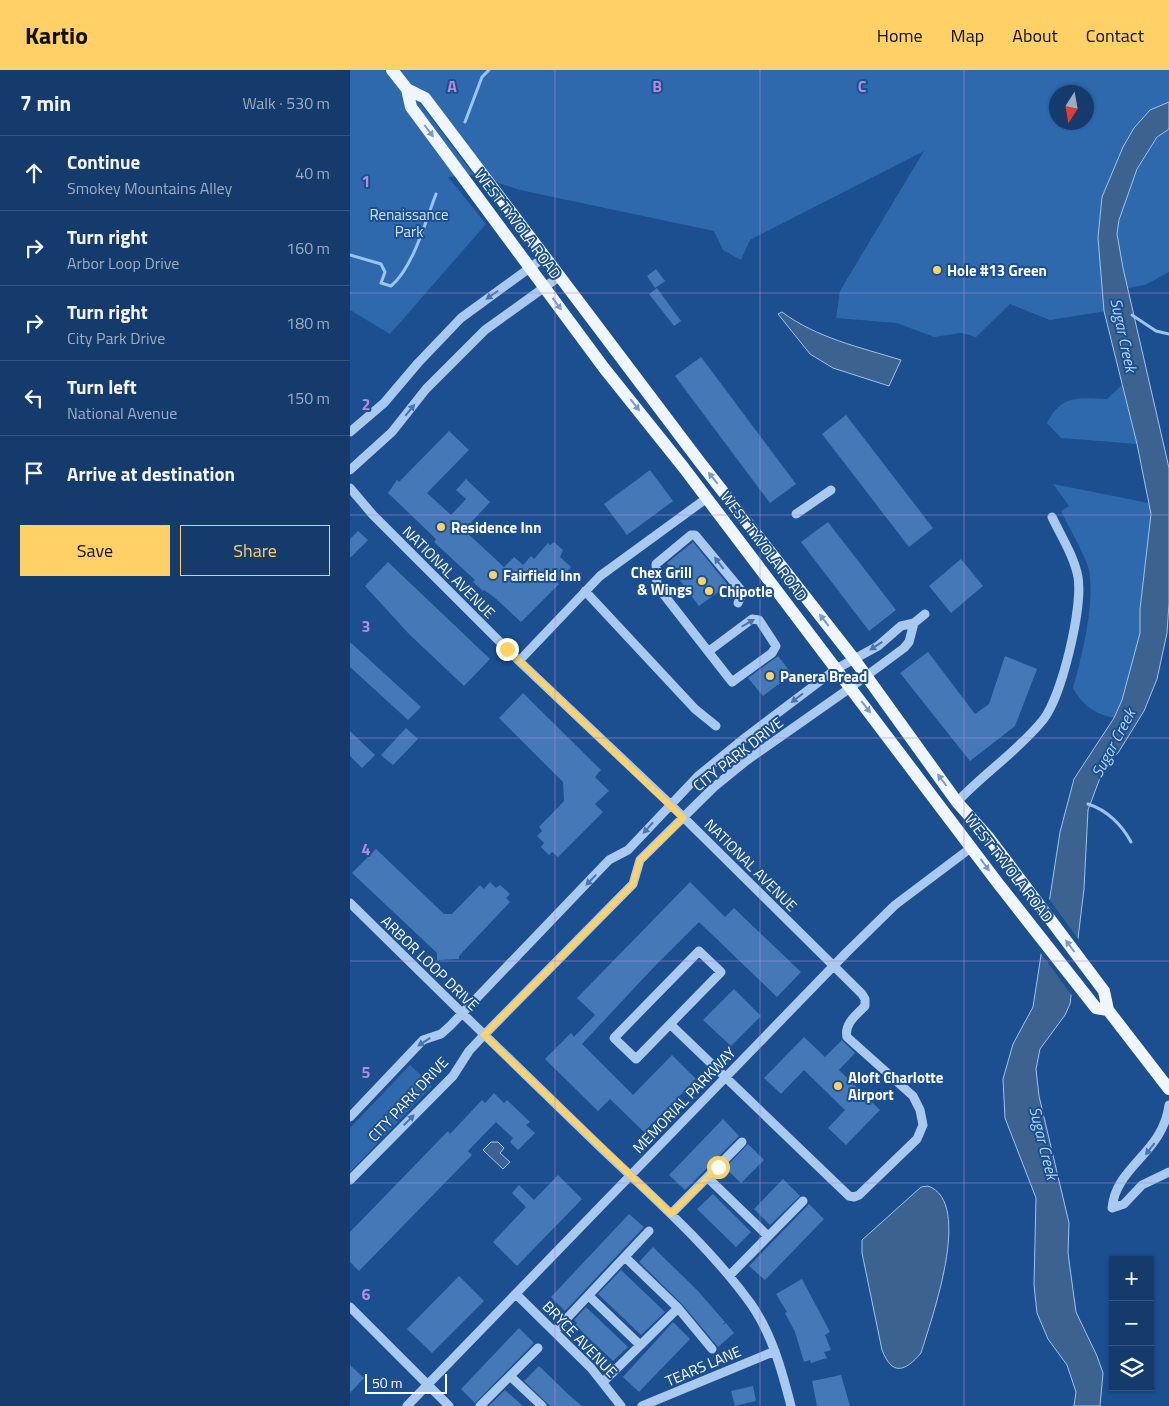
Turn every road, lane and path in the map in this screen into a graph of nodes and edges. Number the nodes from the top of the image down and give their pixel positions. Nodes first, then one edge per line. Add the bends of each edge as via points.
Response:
1 (392, 70) edge
2 (407, 89) junction
3 (546, 256) junction
4 (531, 267) junction
5 (560, 276) junction
6 (545, 286) junction
7 (350, 432) edge
8 (350, 470) edge
9 (350, 488) edge
10 (831, 490) dead end
11 (707, 498) junction
12 (796, 514) dead end
13 (1052, 517) dead end
14 (585, 591) junction
15 (738, 603) dead end
16 (925, 614) dead end
17 (914, 623) junction
18 (709, 652) junction
19 (854, 659) junction
20 (519, 661) junction
21 (836, 669) junction
22 (866, 676) junction
23 (850, 688) junction
24 (716, 726) dead end
25 (738, 743) junction
26 (746, 762) junction
27 (957, 802) junction
28 (670, 804) junction
29 (683, 818) junction
30 (972, 848) junction
31 (350, 903) edge
32 (834, 966) junction
33 (1102, 1009) junction
34 (462, 1013) junction
35 (670, 1024) junction
36 (484, 1035) junction
37 (725, 1076) junction
38 (1169, 1090) edge
39 (1169, 1104) edge
40 (350, 1117) edge
41 (742, 1142) dead end
42 (1169, 1172) edge
43 (631, 1176) junction
44 (708, 1178) junction
45 (350, 1180) edge
46 (802, 1201) dead end
47 (671, 1214) junction
48 (649, 1231) dead end
49 (768, 1236) junction
50 (626, 1258) junction
51 (729, 1276) junction
52 (517, 1294) junction
53 (589, 1296) junction
54 (350, 1308) edge
55 (678, 1308) junction
56 (555, 1332) junction
57 (640, 1345) junction
58 (538, 1348) dead end
59 (712, 1349) dead end
60 (774, 1351) junction
61 (510, 1376) junction
62 (604, 1381) junction
63 (428, 1384) junction
64 (407, 1406) edge
65 (449, 1406) edge
66 (480, 1406) edge
67 (542, 1406) edge
68 (621, 1406) edge
69 (642, 1406) edge
70 (790, 1406) edge

1 - 2 main road, WEST TYVOLA ROAD
2 - 3 main road, WEST TYVOLA ROAD via 424,98
2 -> 4 main road, WEST TYVOLA ROAD via 411,107
3 - 4 street
3 - 5 main road, WEST TYVOLA ROAD
4 - 6 main road, WEST TYVOLA ROAD
4 -> 7 street via 461,318 384,403
5 - 6 street
19 -> 5 main road, WEST TYVOLA ROAD
8 -> 6 street via 392,432 431,384 485,330
6 -> 11 main road, WEST TYVOLA ROAD via 604,368
9 - 20 street, NATIONAL AVENUE
10 - 12 street
11 - 14 street via 600,576
11 - 21 main road, WEST TYVOLA ROAD
13 - 27 street via 1078,577 1076,611 1059,690 1044,719
14 - 20 street
14 - 24 street via 695,709
15 -> 18 street via 742,594 740,589 696,535 691,535 659,560 655,568 657,586
16 - 17 street, CITY PARK DRIVE
17 -> 19 street, CITY PARK DRIVE via 901,626 878,646
17 - 22 street, CITY PARK DRIVE via 909,642
18 -> 18 street via 752,619 759,620 775,643 775,650 732,682
19 - 21 street, CITY PARK DRIVE
19 - 22 main road, WEST TYVOLA ROAD
20 - 28 street, NATIONAL AVENUE
21 - 23 main road, WEST TYVOLA ROAD
21 -> 25 street, CITY PARK DRIVE
22 - 23 street, CITY PARK DRIVE
27 -> 22 main road, WEST TYVOLA ROAD
23 - 26 street, CITY PARK DRIVE
23 -> 30 main road, WEST TYVOLA ROAD
25 - 26 street
25 - 28 street, CITY PARK DRIVE
26 - 29 street, CITY PARK DRIVE via 714,787
33 -> 27 main road, WEST TYVOLA ROAD via 1104,991 1100,985
28 - 29 street, NATIONAL AVENUE
28 -> 34 street, CITY PARK DRIVE via 628,850 609,860
29 - 32 street, NATIONAL AVENUE
29 - 36 street, CITY PARK DRIVE via 640,860 633,884
30 - 32 street, MEMORIAL PARKWAY via 895,905
30 -> 33 main road, WEST TYVOLA ROAD
31 - 34 street, ARBOR LOOP DRIVE
32 - 37 street, MEMORIAL PARKWAY
32 - 37 street, NATIONAL AVENUE via 865,999 865,1006 845,1030 847,1037 913,1096 923,1125 917,1139 859,1196 849,1196
33 - 38 main road, WEST TYVOLA ROAD
34 - 36 street, ARBOR LOOP DRIVE
34 -> 40 street, CITY PARK DRIVE via 440,1034 423,1040
35 - 35 street via 636,1059 614,1038 699,951 721,972
35 - 37 street
36 - 43 street, ARBOR LOOP DRIVE
45 -> 36 street, CITY PARK DRIVE via 453,1076
37 - 43 street, MEMORIAL PARKWAY
39 -> 42 street via 1161,1132 1119,1183 1112,1198 1112,1208 1124,1204 1142,1185
41 - 44 street
43 - 47 street, ARBOR LOOP DRIVE
43 - 52 street, MEMORIAL PARKWAY
44 - 47 street
44 - 49 street
46 - 49 street
47 - 51 street, ARBOR LOOP DRIVE
48 - 50 street
49 - 51 street
50 - 53 street
50 - 55 street
51 - 60 street, ARBOR LOOP DRIVE via 752,1306
52 - 56 street, BRYCE AVENUE
52 - 63 street, MEMORIAL PARKWAY
53 - 56 street
53 - 57 street
54 - 63 street
55 - 57 street
55 - 59 street
56 - 62 street, BRYCE AVENUE
57 - 62 street
58 - 61 street
60 - 69 street, TEARS LANE
60 - 70 street, ARBOR LOOP DRIVE
61 - 66 street
61 - 67 street
62 - 68 street, BRYCE AVENUE
63 - 64 street, MEMORIAL PARKWAY
63 - 65 street

